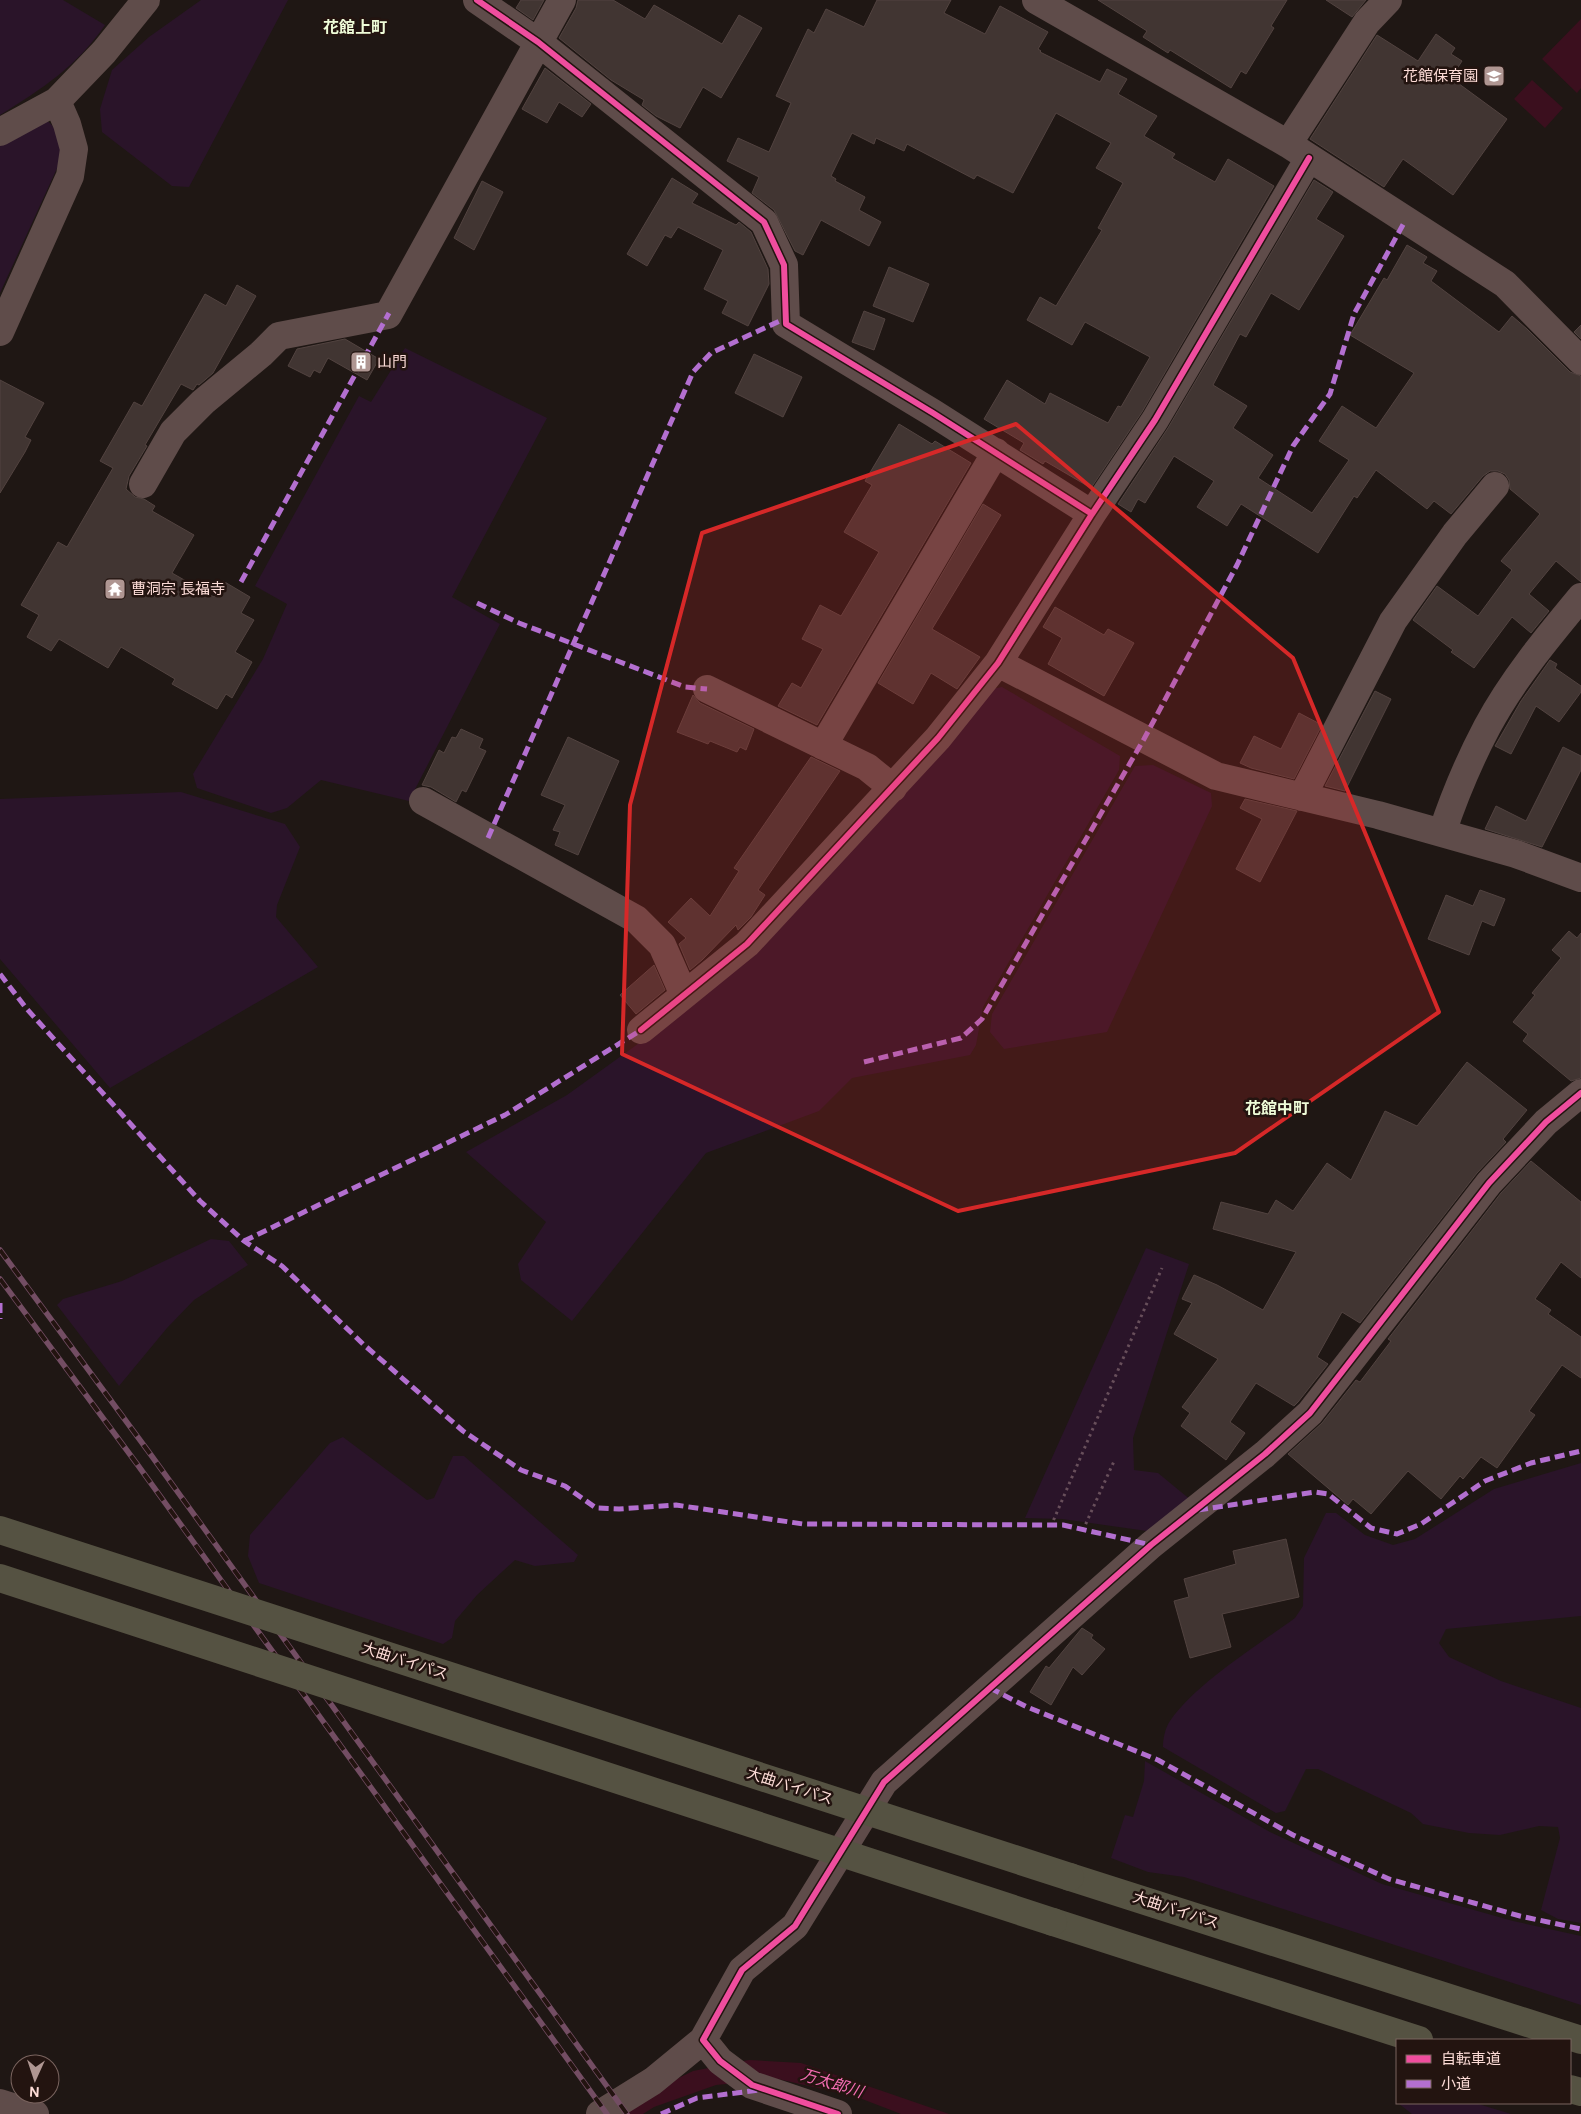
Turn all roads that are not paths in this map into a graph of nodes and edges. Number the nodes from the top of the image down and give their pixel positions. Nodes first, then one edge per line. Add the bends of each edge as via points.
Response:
1 (146, 0) edge
2 (477, 0) edge
3 (562, 0) edge
4 (1036, 0) edge
5 (1388, 0) edge
6 (538, 42) junction
7 (57, 101) junction
8 (0, 132) edge
9 (1298, 151) junction
10 (0, 332) edge
11 (1581, 361) edge
12 (996, 452) junction
13 (143, 484) dead end
14 (1495, 486) dead end
15 (1092, 514) junction
16 (1581, 597) edge
17 (998, 663) junction
18 (707, 689) dead end
19 (823, 746) junction
20 (894, 788) junction
21 (1302, 797) junction
22 (423, 801) dead end
23 (1442, 833) junction
24 (1581, 878) edge
25 (684, 995) junction
26 (641, 1030) dead end
27 (1581, 1093) edge
28 (0, 1530) edge
29 (0, 1578) edge
30 (1416, 2039) edge
31 (703, 2040) junction
32 (1581, 2040) edge
33 (0, 2103) edge
34 (35, 2114) edge
35 (600, 2114) edge
36 (838, 2114) edge

1 - 7 street via 104,52
2 - 6 street
3 - 6 street
4 - 9 street
5 - 9 street via 1367,22
6 - 12 street via 764,222 784,265 786,324
6 - 13 street via 388,316 279,336 173,432
7 - 8 street
7 - 10 street via 74,148 70,176
9 - 11 street via 1505,284
9 - 15 street via 1155,420
12 - 15 street
12 - 19 street
14 - 21 street via 1393,621
15 - 17 street
16 - 23 street via 1538,649 1487,727
17 - 20 street
17 - 21 street via 1216,776
18 - 19 street
19 - 20 street via 867,767
20 - 25 street via 747,944
21 - 23 street
22 - 25 street via 636,919 662,945
23 - 24 street via 1516,854
25 - 26 street
27 - 31 street via 1546,1122 1489,1183 1310,1412 1265,1454 1151,1545 884,1782 795,1926 742,1970
28 - 32 highway, 大曲バイパス, bridge
29 - 30 highway, bridge
31 - 35 street via 653,2080
31 - 36 street via 720,2061 752,2085
33 - 34 street

